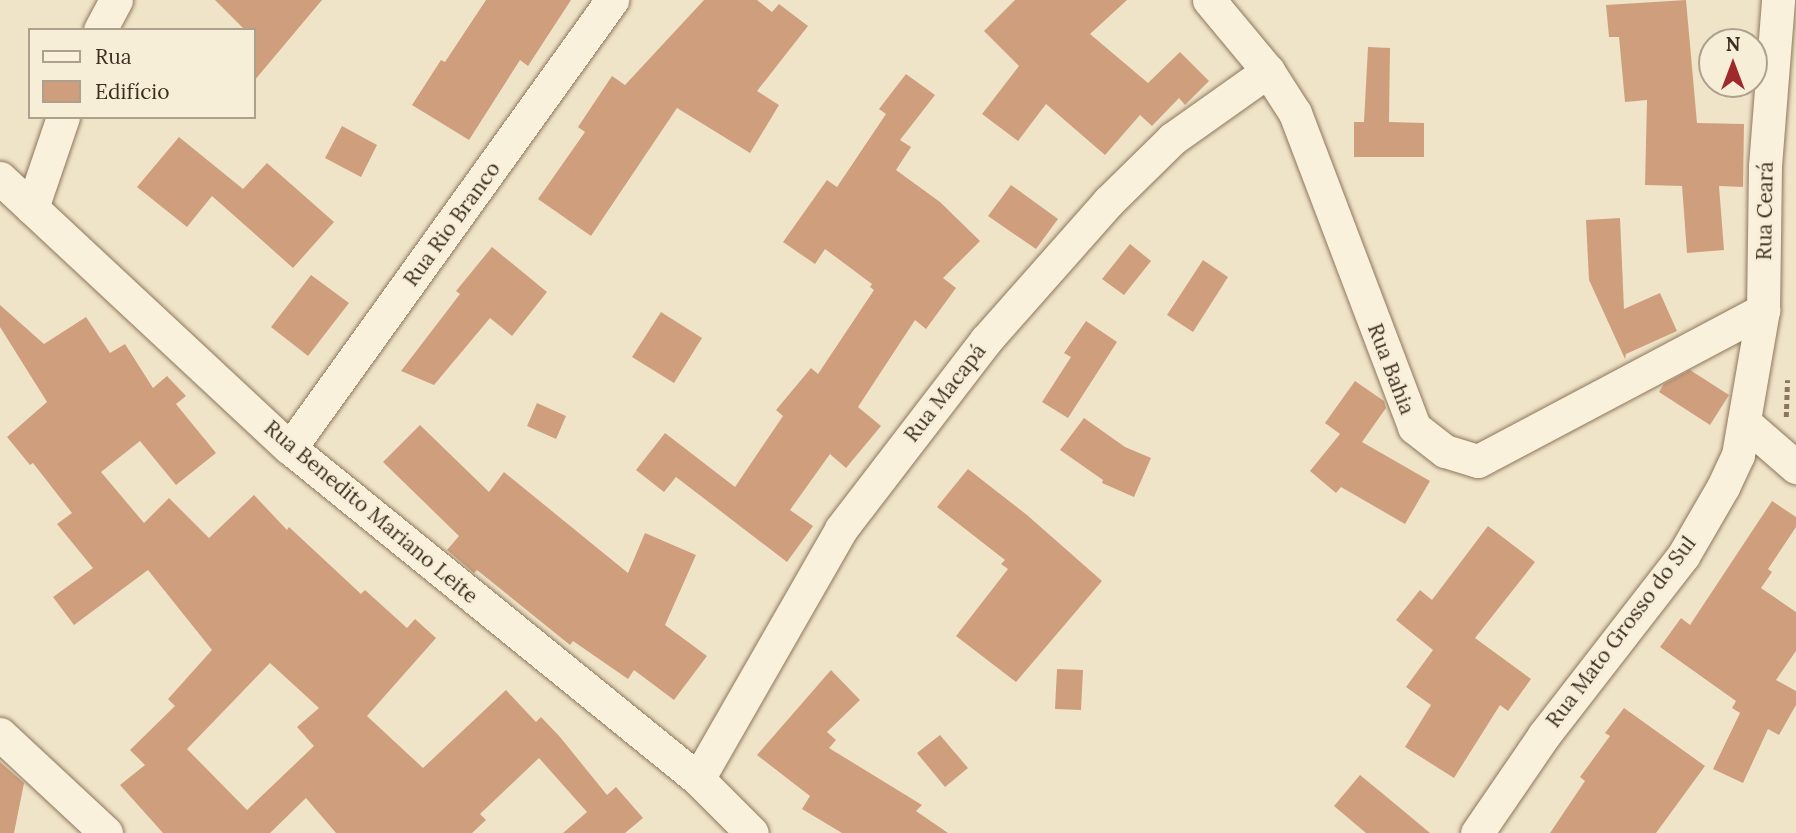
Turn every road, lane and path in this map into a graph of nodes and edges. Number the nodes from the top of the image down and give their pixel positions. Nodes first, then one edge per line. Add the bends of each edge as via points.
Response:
1 (116, 0) edge
2 (612, 0) edge
3 (1209, 0) edge
4 (1777, 0) edge
5 (101, 28) edge
6 (1268, 71) junction
7 (62, 119) edge
8 (0, 178) edge
9 (32, 208) junction
10 (1763, 310) junction
11 (1744, 422) junction
12 (290, 448) junction
13 (1796, 467) edge
14 (0, 734) edge
15 (698, 779) junction
16 (106, 833) edge
17 (752, 833) edge
18 (1478, 833) edge

1 - 5 street
2 - 12 street, Rua Rio Branco
3 - 6 street, Rua Bahia
4 - 10 street, Rua Ceará via 1765,166
6 - 10 street, Rua Bahia via 1296,113 1413,427 1446,451 1478,461
6 - 15 street, Rua Macapá via 1172,139 1108,202 986,340 841,529
7 - 9 street
8 - 9 street, Rua Benedito Mariano Leite
9 - 12 street, Rua Benedito Mariano Leite
10 - 11 street, Rua Ceará
11 - 13 street
11 - 18 street, Rua Mato Grosso do Sul via 1738,455 1683,556 1544,735
12 - 15 street, Rua Benedito Mariano Leite
14 - 16 street
15 - 17 street, Rua Benedito Mariano Leite

